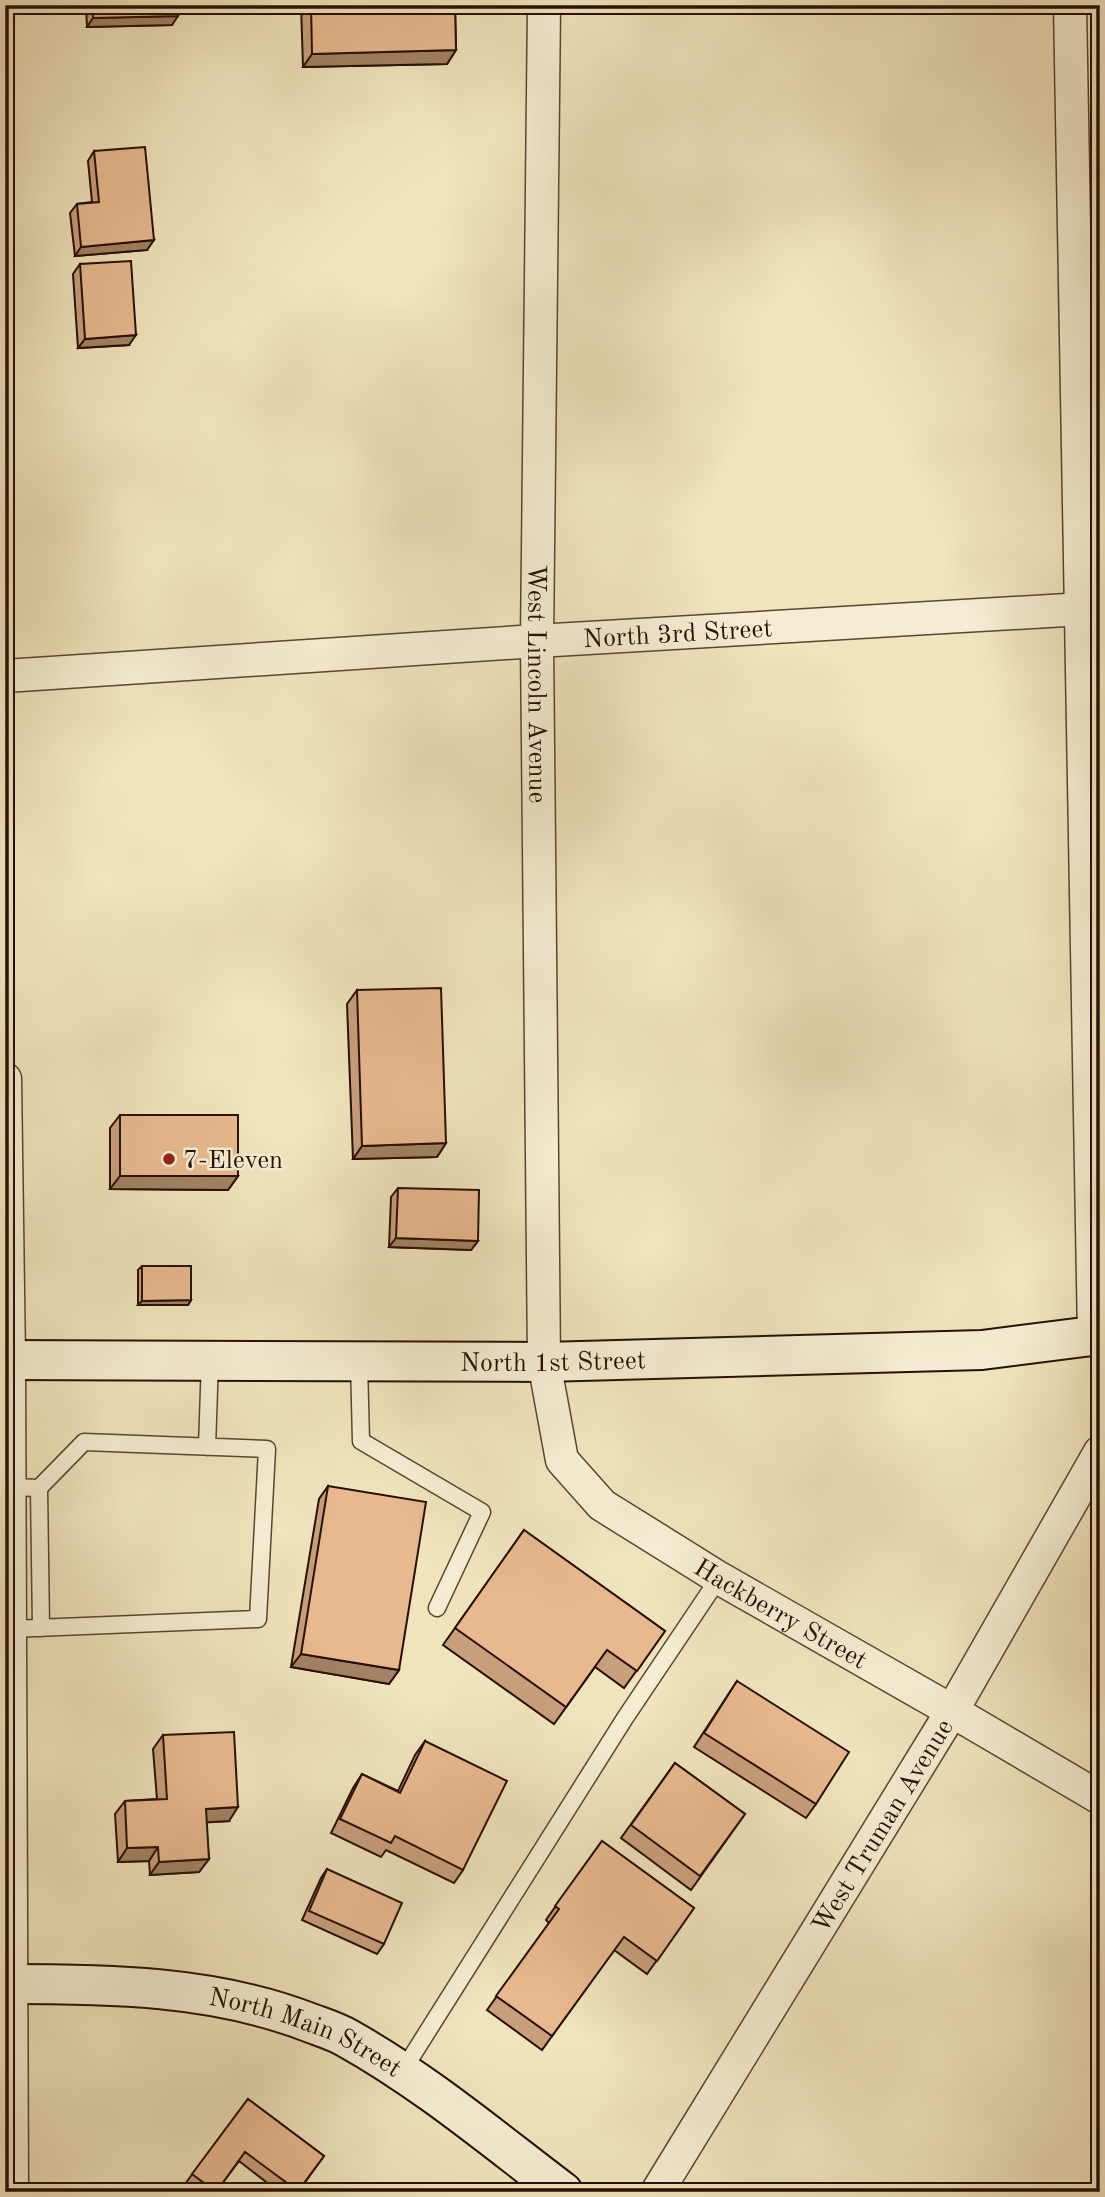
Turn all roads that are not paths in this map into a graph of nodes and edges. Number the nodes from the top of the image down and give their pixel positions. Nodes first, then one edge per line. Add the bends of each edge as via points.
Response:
1 (544, 5) edge
2 (1070, 5) edge
3 (1091, 608) edge
4 (537, 641) junction
5 (5, 676) edge
6 (5, 1079) edge
7 (1098, 1337) edge
8 (7, 1360) edge
9 (210, 1360) junction
10 (544, 1362) junction
11 (359, 1363) junction
12 (207, 1447) junction
13 (1100, 1452) edge
14 (25, 1487) junction
15 (719, 1578) junction
16 (437, 1608) dead end
17 (26, 1629) junction
18 (953, 1711) junction
19 (1100, 1798) edge
20 (9, 1984) edge
21 (402, 2072) junction
22 (12, 2192) edge
23 (563, 2192) edge
24 (657, 2192) edge

1 - 4 street, West Lincoln Avenue
2 - 3 street
3 - 4 street, North 3rd Street
3 - 7 street
4 - 5 street, North 3rd Street
4 - 10 street, West Lincoln Avenue
6 - 8 street
7 - 10 main road, North 1st Street via 982,1350
8 - 9 main road, North 1st Street
8 - 14 street
9 - 11 main road, North 1st Street
9 - 12 lane
10 - 11 main road, North 1st Street
10 - 15 street, Hackberry Street via 562,1460 602,1505
11 - 16 lane via 361,1441 482,1512
12 - 14 lane via 84,1442
12 - 17 lane via 267,1449 258,1619
13 - 18 street, West Truman Avenue
14 - 17 street
15 - 18 street, Hackberry Street
15 - 21 lane via 625,1718
17 - 20 street
18 - 19 street, Hackberry Street
18 - 24 street, West Truman Avenue
20 - 21 main road, North Main Street via 160,1989 229,1998 346,2037
20 - 22 street
21 - 23 main road, North Main Street

